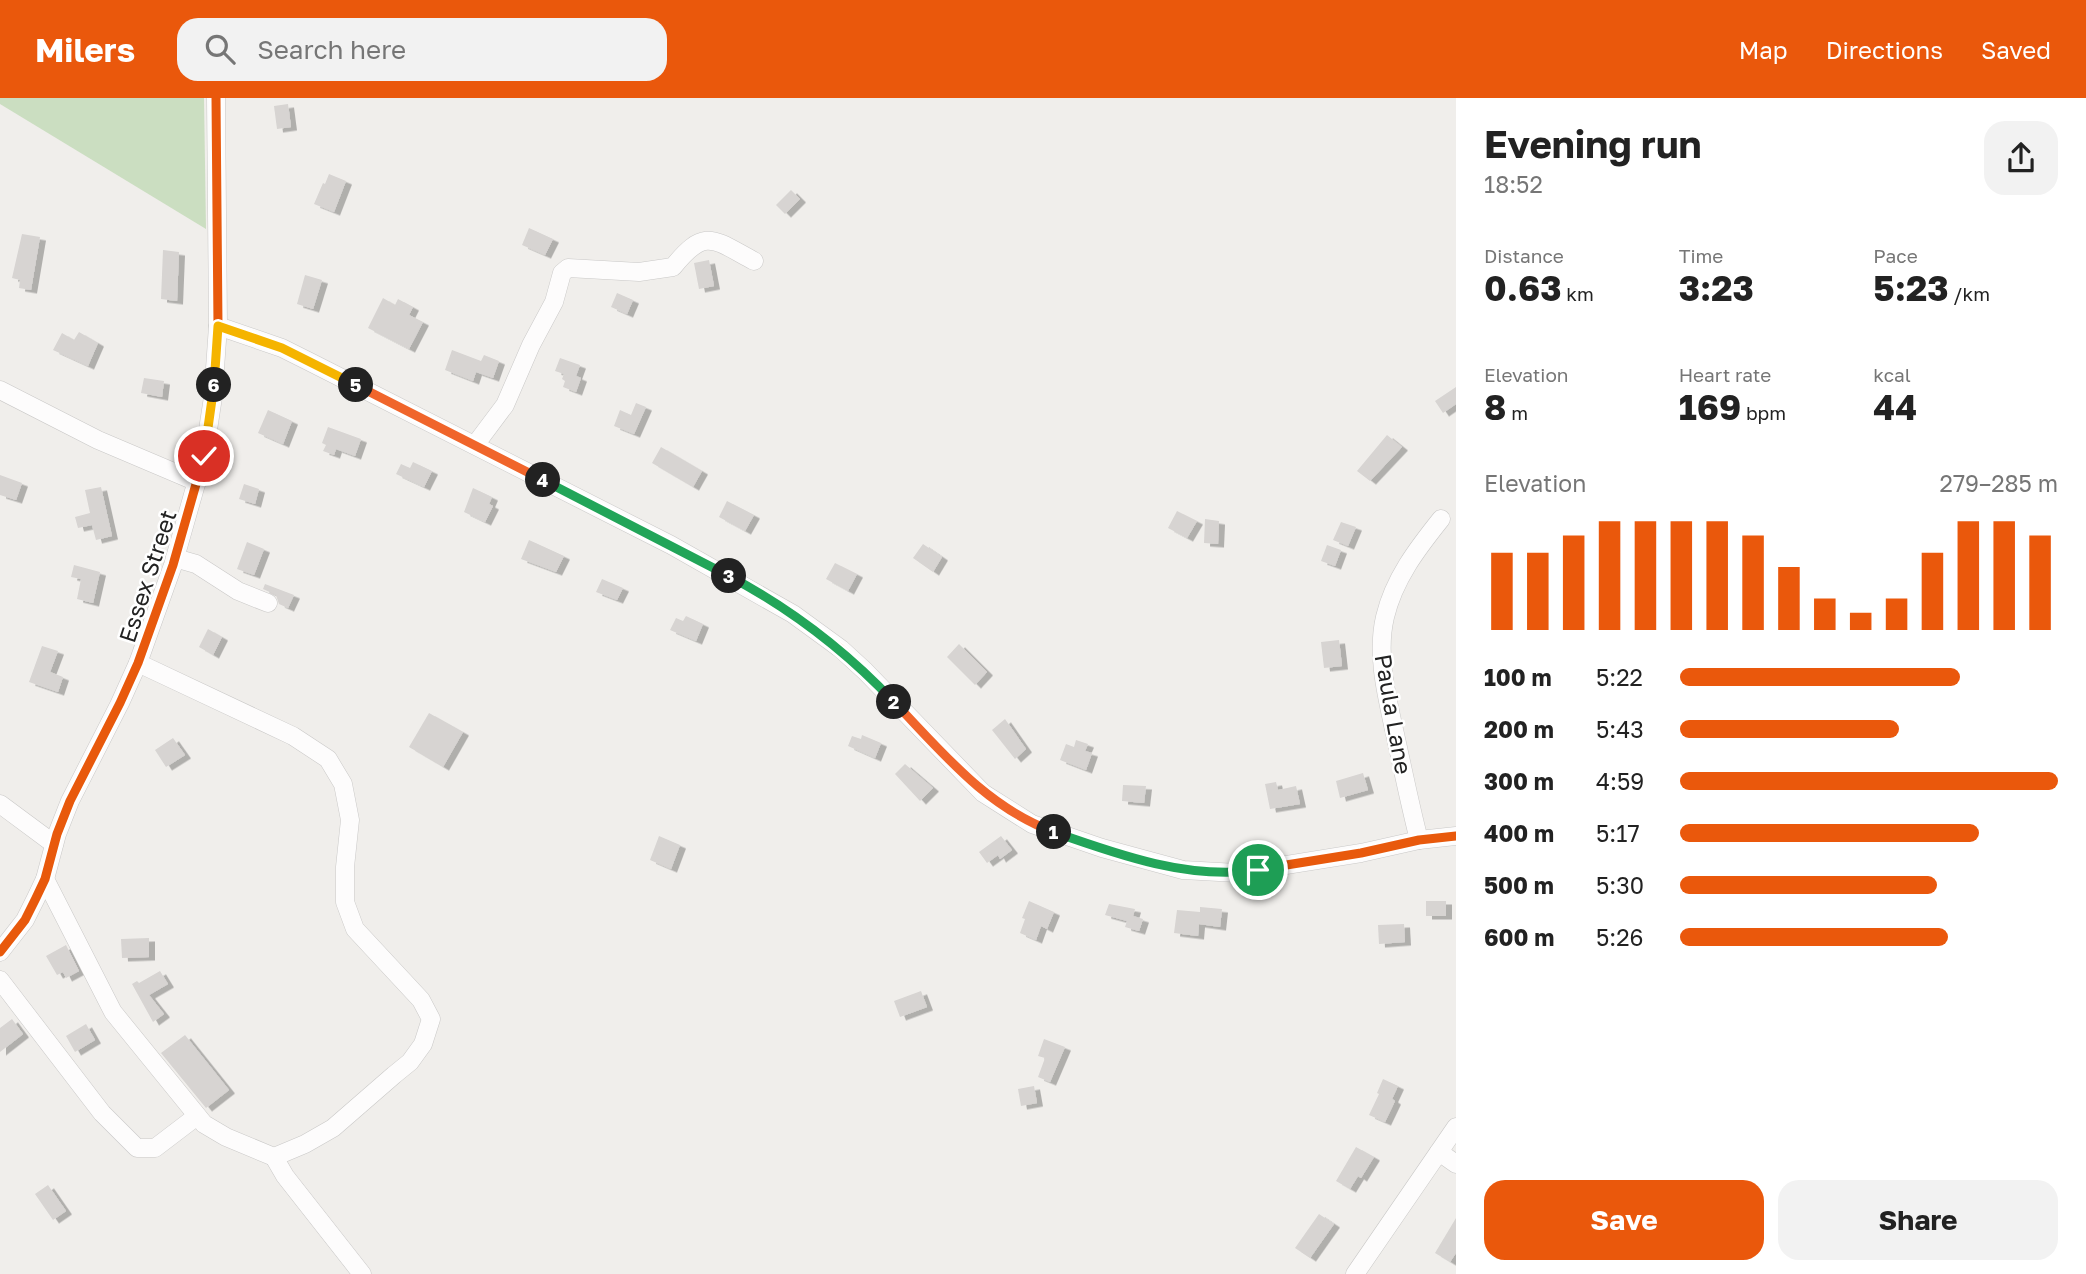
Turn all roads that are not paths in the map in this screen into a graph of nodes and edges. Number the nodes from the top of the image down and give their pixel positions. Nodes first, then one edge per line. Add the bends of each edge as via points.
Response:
1 (216, 98) edge
2 (754, 261) dead end
3 (218, 326) junction
4 (0, 390) edge
5 (475, 445) junction
6 (197, 482) junction
7 (1441, 519) dead end
8 (175, 558) junction
9 (268, 603) dead end
10 (138, 663) junction
11 (0, 804) edge
12 (1456, 836) edge
13 (1419, 840) junction
14 (54, 844) junction
15 (45, 879) junction
16 (0, 951) edge
17 (0, 980) edge
18 (197, 1116) junction
19 (1456, 1127) edge
20 (1439, 1152) junction
21 (274, 1157) junction
22 (1456, 1164) edge
23 (362, 1274) edge
24 (1355, 1274) edge

1 - 3 street, Essex Street
2 - 5 street via 710,240 688,249 673,267 639,272 568,268 505,405
3 - 5 street via 282,348
3 - 6 street, Essex Street via 213,397
4 - 6 street via 98,440
5 - 13 street via 671,545 793,614 865,671 984,793 1032,824 1183,870 1237,873
6 - 8 street, Essex Street
7 - 13 street, Paula Lane via 1403,572 1381,638 1391,713
8 - 9 street via 196,564 238,591
8 - 10 street, Essex Street
10 - 14 street, Essex Street via 69,801
10 - 21 street via 293,736 328,759 343,784 349,820 345,902 355,929 421,1000 431,1019 424,1044 410,1062 332,1128
11 - 14 street
12 - 13 street
14 - 15 street, Essex Street
15 - 16 street, Essex Street via 25,920
15 - 18 street via 113,1012
17 - 18 street via 102,1113 136,1148 155,1148
18 - 21 street via 226,1137
19 - 20 street
20 - 22 street
20 - 24 street
21 - 23 street

